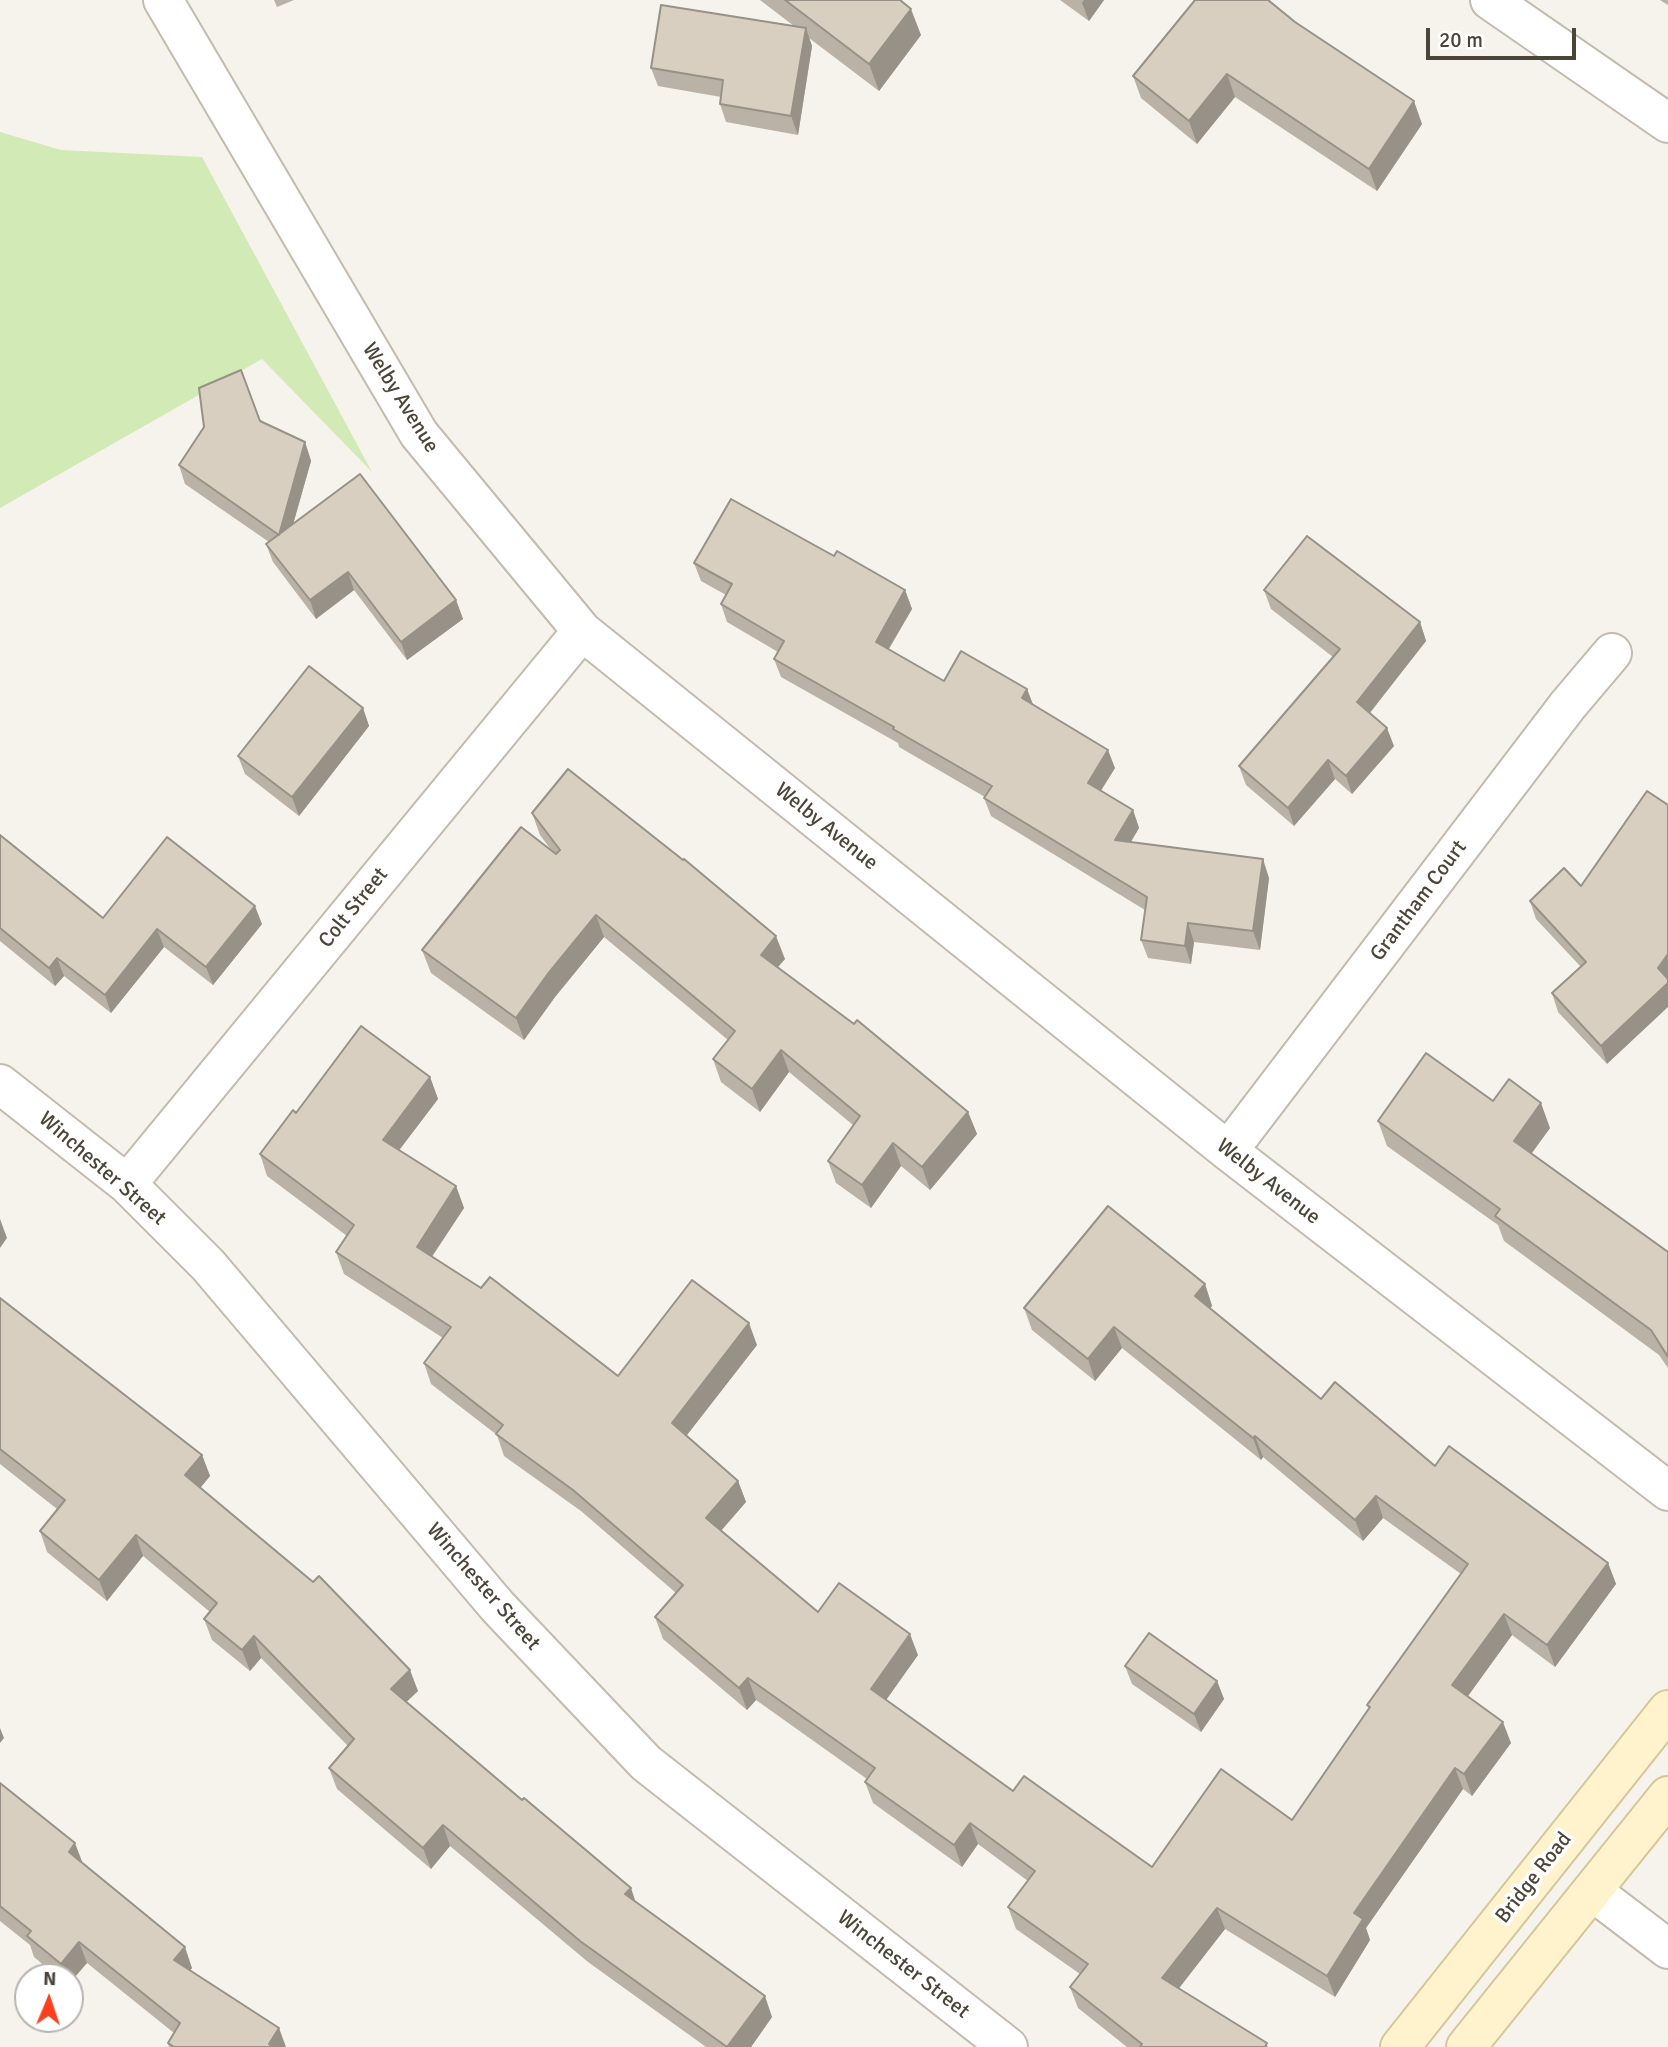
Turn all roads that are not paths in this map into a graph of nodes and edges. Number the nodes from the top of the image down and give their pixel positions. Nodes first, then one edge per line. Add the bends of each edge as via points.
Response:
1 (163, 0) edge
2 (1490, 0) edge
3 (1668, 123) edge
4 (582, 631) junction
5 (1612, 653) dead end
6 (0, 1084) edge
7 (1228, 1151) junction
8 (127, 1184) junction
9 (1668, 1491) edge
10 (1668, 1710) edge
11 (1668, 1796) edge
12 (1592, 1891) junction
13 (1668, 1949) edge
14 (1008, 2047) edge
15 (1400, 2047) edge
16 (1466, 2047) edge

1 - 4 street, Welby Avenue via 419,434
2 - 3 street
4 - 7 street, Welby Avenue
4 - 8 street, Colt Street
5 - 7 street, Grantham Court via 1559,715
6 - 8 street, Winchester Street
7 - 9 street, Welby Avenue
8 - 14 street, Winchester Street via 208,1265 498,1607 646,1763
10 - 15 main road, Bridge Road
11 - 12 main road
12 - 13 street
12 - 16 main road

